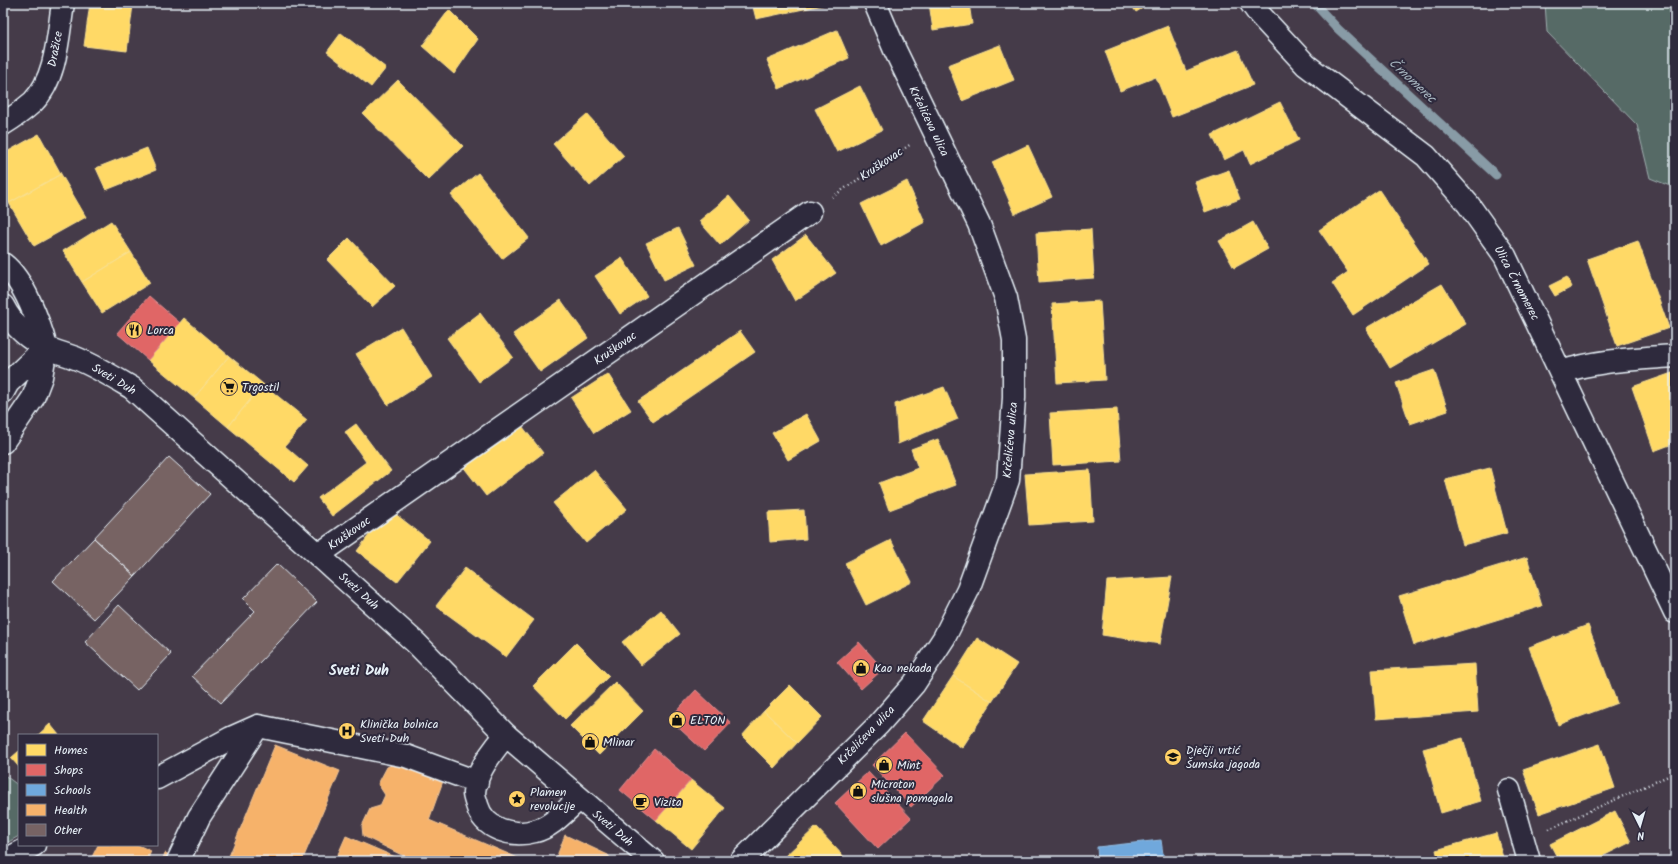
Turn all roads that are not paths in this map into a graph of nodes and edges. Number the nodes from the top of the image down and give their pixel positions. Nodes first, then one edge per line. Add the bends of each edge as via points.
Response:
1 (63, 3) edge
2 (875, 3) edge
3 (1251, 3) edge
4 (3, 124) edge
5 (810, 212) road end
6 (3, 264) edge
7 (3, 306) edge
8 (46, 347) junction
9 (1675, 356) edge
10 (1561, 372) junction
11 (3, 392) edge
12 (3, 442) edge
13 (318, 555) junction
14 (1675, 612) edge
15 (258, 726) junction
16 (506, 734) junction
17 (158, 777) edge
18 (477, 782) junction
19 (1509, 790) dead end
20 (579, 799) junction
21 (32, 846) edge
22 (1526, 851) edge
23 (4, 861) edge
24 (178, 861) edge
25 (653, 861) edge
26 (741, 861) edge

1 - 4 street, Dražice via 54,62 46,82 34,101
2 - 26 street, Krčelićeva ulica via 979,224 1006,298 1014,340 1014,398 1008,480 968,590 944,638 914,684 878,725
3 - 10 street, Ulica Črnomerec via 1306,65 1426,156 1468,204 1505,256
5 - 13 street, Kruškovac
6 - 8 street via 20,285 31,305
7 - 8 street, Sveti Duh via 9,318 26,335
8 - 11 street via 8,383
8 - 12 street via 41,377 33,398
8 - 13 street, Sveti Duh via 96,368 132,388
9 - 10 street via 1608,361
10 - 14 street, Ulica Črnomerec
13 - 16 street, Sveti Duh via 416,643
15 - 17 street
15 - 18 street via 406,756
15 - 24 street via 199,817
16 - 18 street via 493,750
16 - 20 street, Sveti Duh
18 - 20 street via 474,794 479,812 487,822 504,832 536,831 552,822
19 - 22 street
20 - 25 street, Sveti Duh
21 - 23 street

